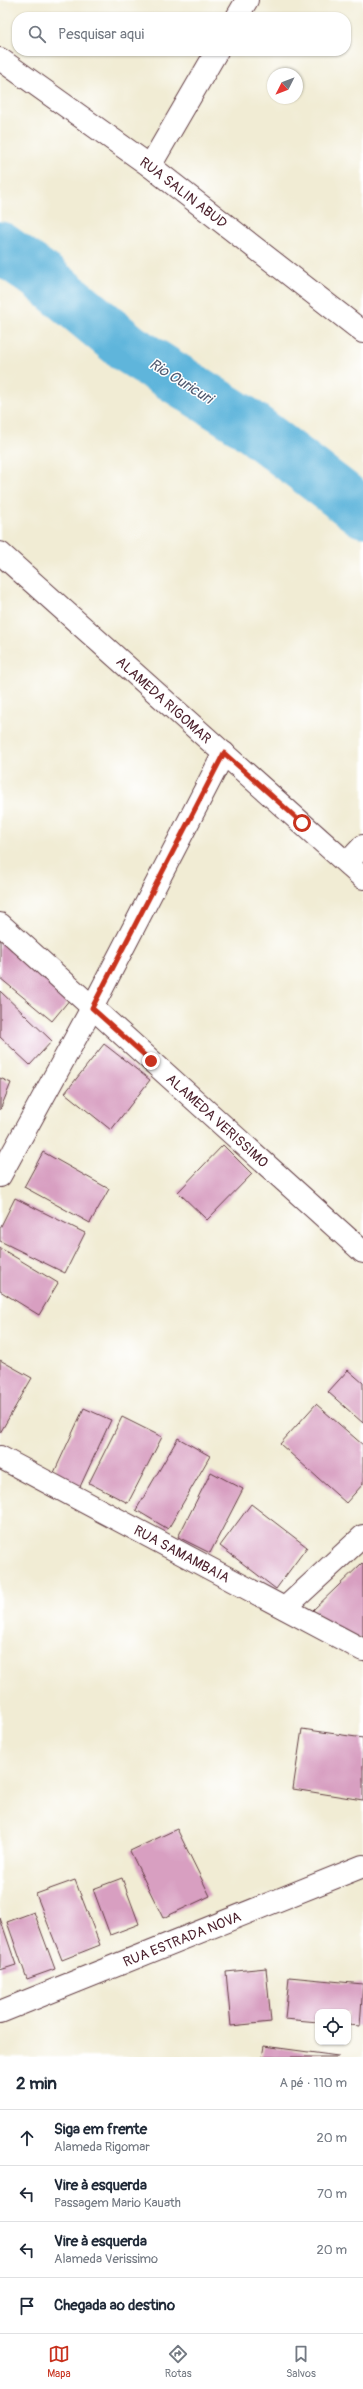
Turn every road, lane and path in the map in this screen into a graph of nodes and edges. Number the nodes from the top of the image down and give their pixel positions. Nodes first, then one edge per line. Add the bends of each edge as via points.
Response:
1 (248, 0) edge
2 (241, 12) edge
3 (214, 56) edge
4 (0, 59) edge
5 (150, 166) junction
6 (363, 332) edge
7 (1, 558) edge
8 (224, 753) junction
9 (363, 846) edge
10 (348, 863) junction
11 (363, 878) edge
12 (0, 924) edge
13 (92, 1008) junction
14 (0, 1176) edge
15 (363, 1252) edge
16 (0, 1457) edge
17 (363, 1536) edge
18 (285, 1608) junction
19 (363, 1650) edge
20 (363, 1866) edge
21 (0, 2012) edge

1 - 2 street
3 - 5 street
4 - 5 street, RUA SALIN ABUD
5 - 6 street, RUA SALIN ABUD
7 - 8 street, ALAMEDA RIGOMAR
8 - 10 street, ALAMEDA RIGOMAR
8 - 13 street
9 - 10 street
10 - 11 street, ALAMEDA RIGOMAR
12 - 13 street, ALAMEDA VERISSIMO
13 - 14 street
13 - 15 street, ALAMEDA VERISSIMO
16 - 18 street, RUA SAMAMBAIA
17 - 18 street
18 - 19 street, RUA SAMAMBAIA
20 - 21 street, RUA ESTRADA NOVA

